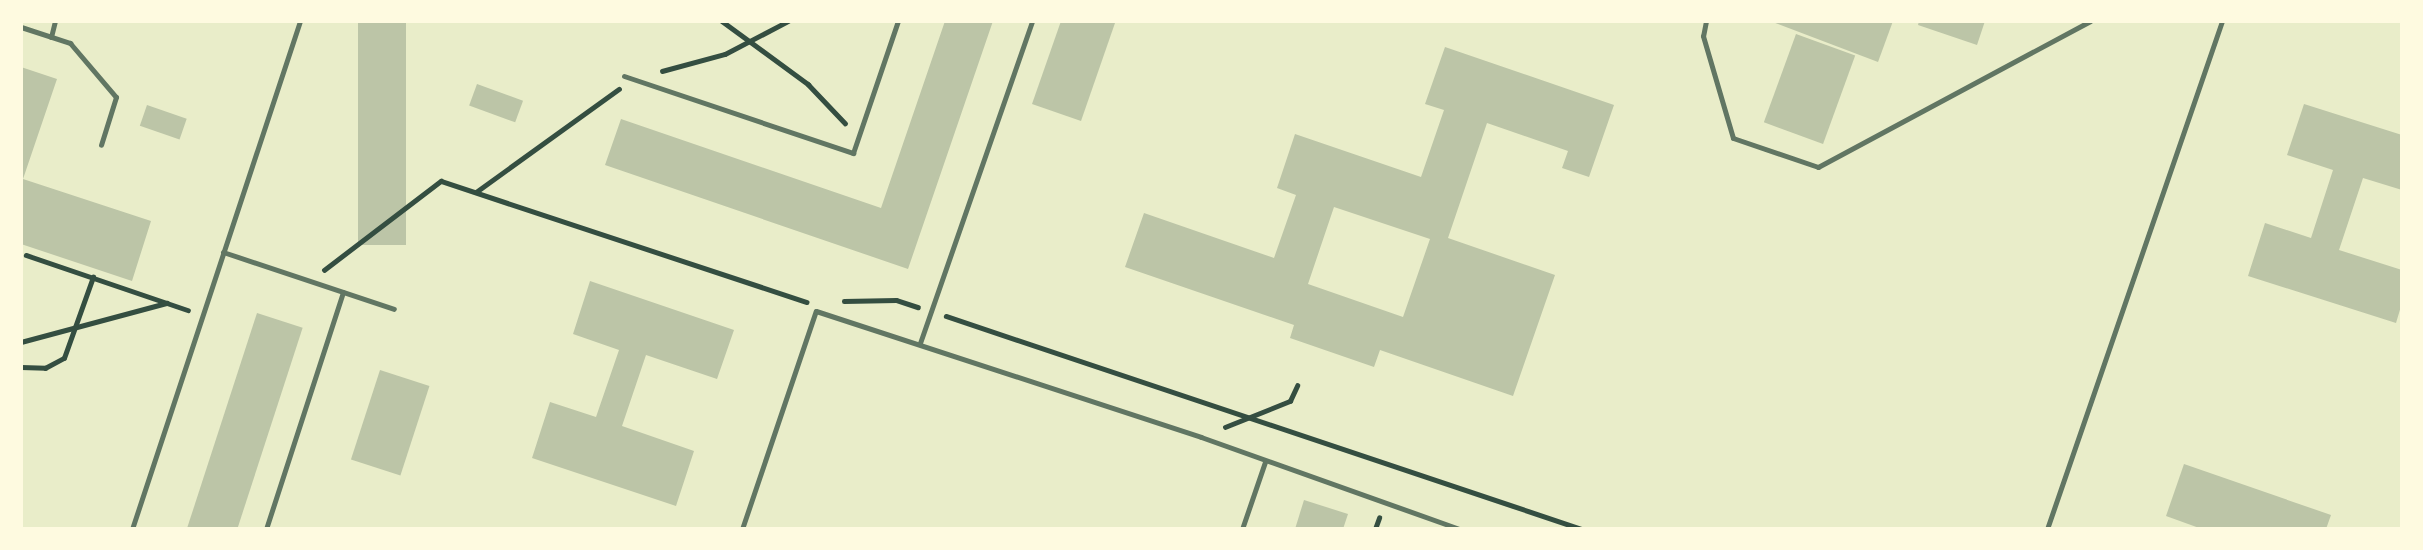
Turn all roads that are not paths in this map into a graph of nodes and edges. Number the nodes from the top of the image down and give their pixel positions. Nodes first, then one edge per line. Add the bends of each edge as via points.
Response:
1 (55, 21) edge
2 (300, 21) edge
3 (898, 21) edge
4 (1032, 21) edge
5 (1706, 21) edge
6 (2090, 21) edge
7 (2222, 21) edge
8 (21, 27) edge
9 (51, 37) junction
10 (624, 76) dead end
11 (101, 145) dead end
12 (223, 252) junction
13 (343, 292) junction
14 (394, 309) dead end
15 (920, 343) junction
16 (1265, 462) junction
17 (132, 529) edge
18 (266, 529) edge
19 (742, 529) edge
20 (1242, 529) edge
21 (1460, 529) edge
22 (2047, 529) edge

1 - 9 lane
2 - 12 lane
3 - 10 lane via 853,153
4 - 15 lane
5 - 6 lane via 1703,36 1733,138 1818,167
7 - 22 lane
8 - 9 lane
9 - 11 lane via 70,43 116,97
12 - 13 lane
12 - 17 lane
13 - 14 lane
13 - 18 lane
15 - 16 lane
15 - 19 lane via 816,311
16 - 20 lane
16 - 21 lane

